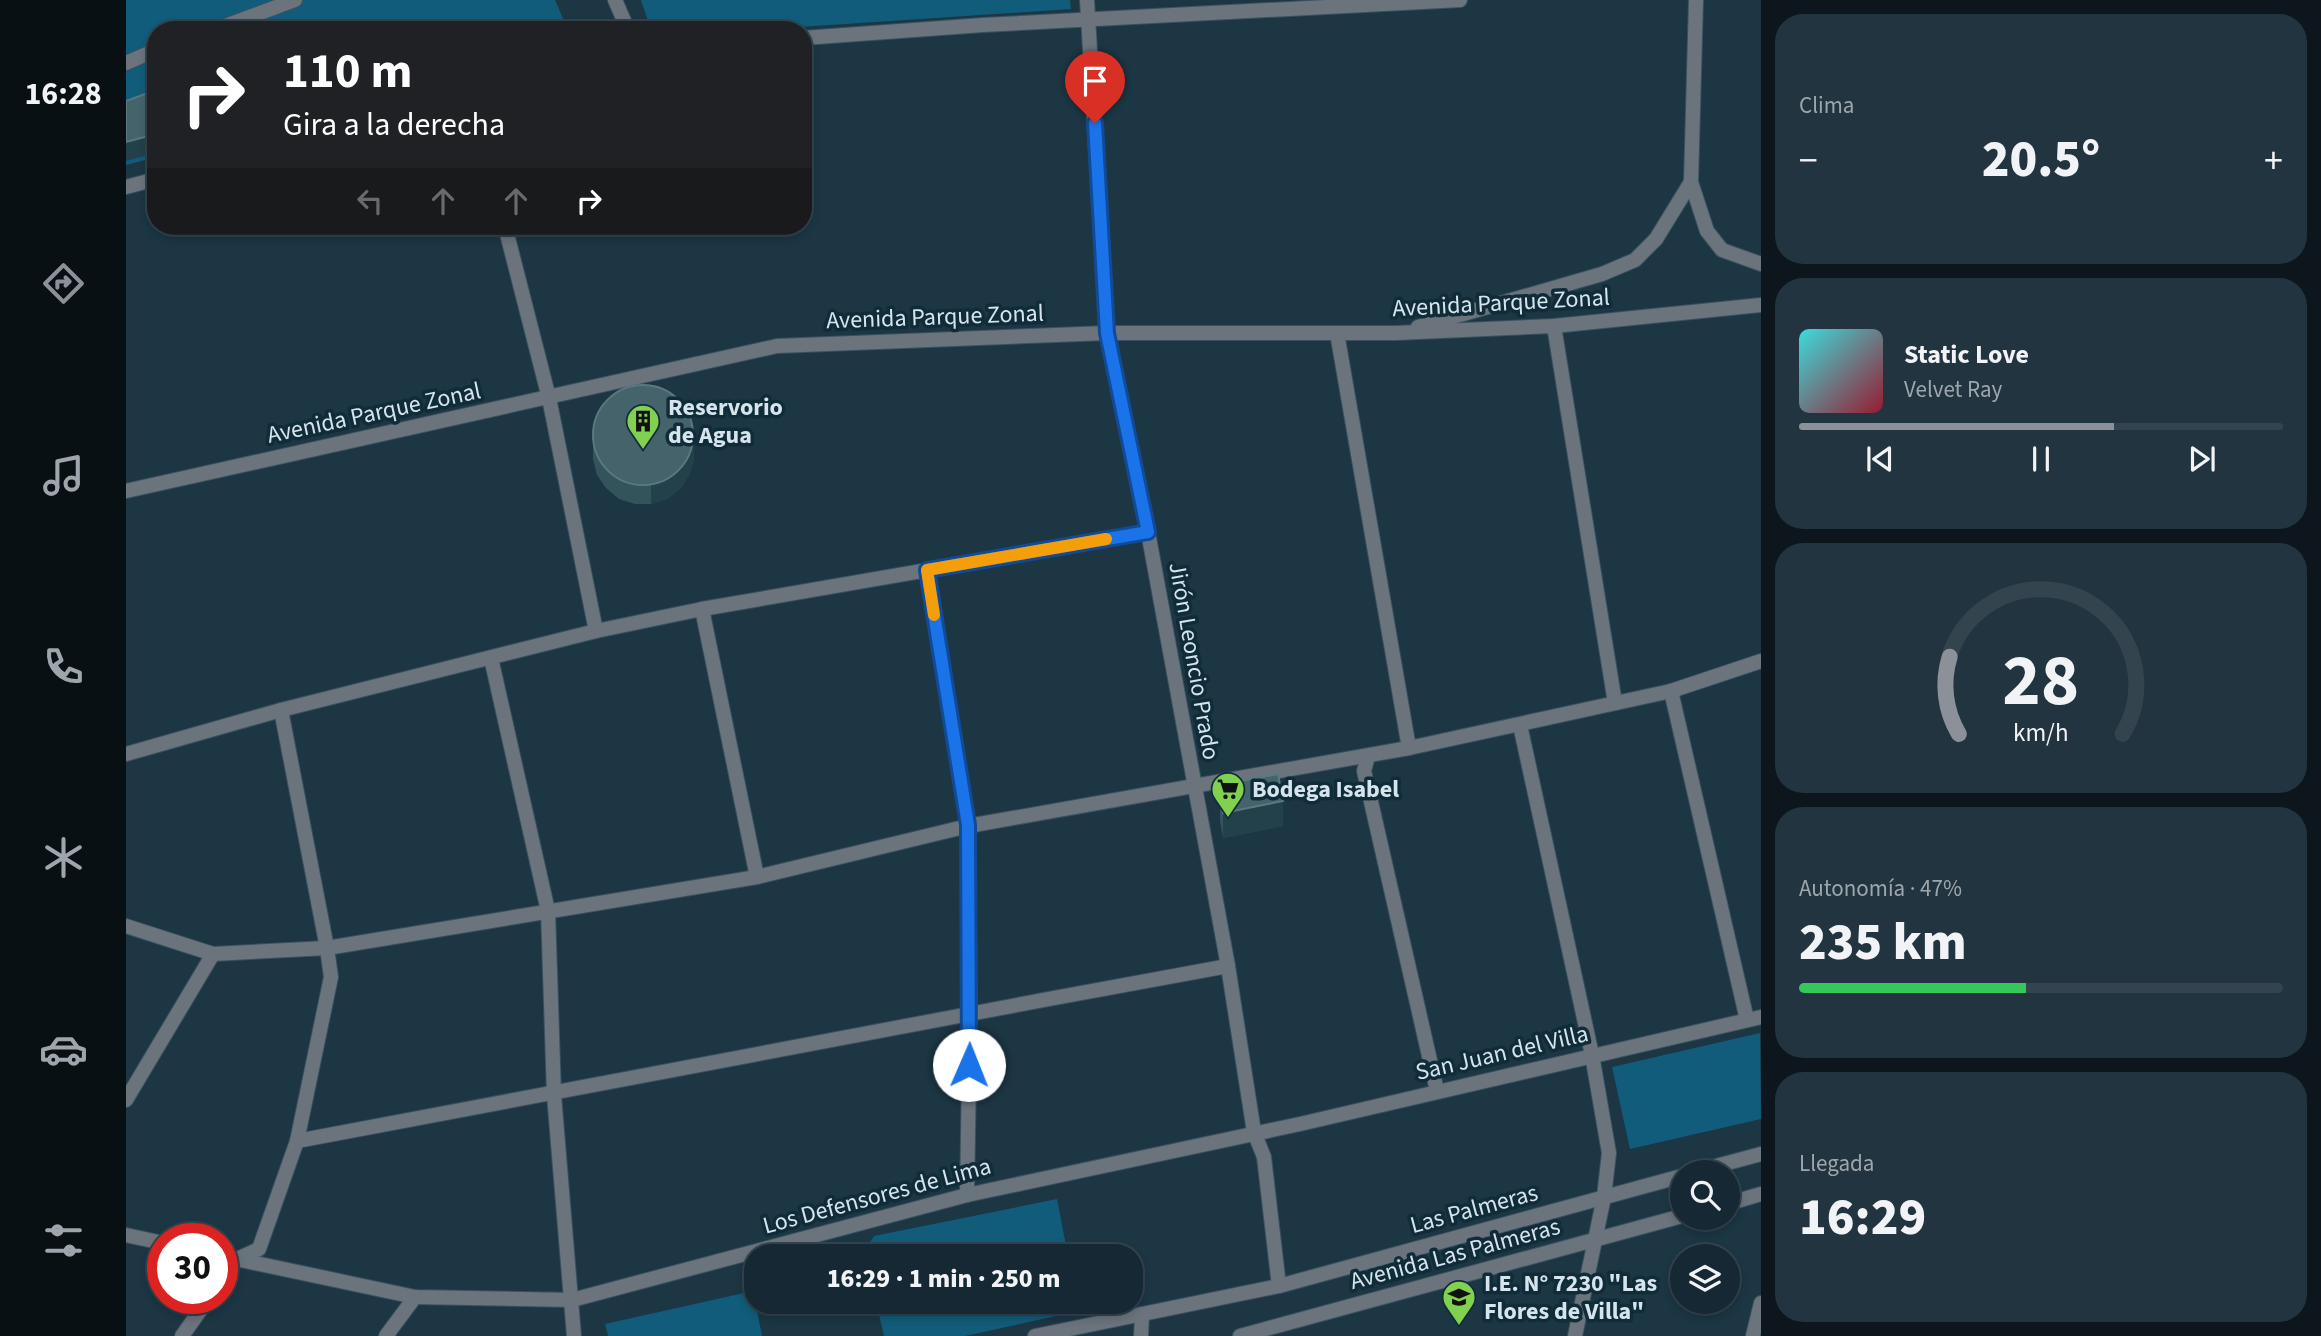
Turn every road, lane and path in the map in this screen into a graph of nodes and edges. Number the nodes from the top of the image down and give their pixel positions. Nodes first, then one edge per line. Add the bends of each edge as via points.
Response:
1 (295, 0) edge
2 (615, 0) edge
3 (1087, 0) edge
4 (1460, 0) edge
5 (1696, 0) edge
6 (1089, 19) junction
7 (238, 21) edge
8 (624, 21) edge
9 (812, 37) edge
10 (147, 54) edge
11 (126, 63) edge
12 (147, 181) edge
13 (1691, 182) junction
14 (126, 187) edge
15 (507, 235) edge
16 (1761, 264) edge
17 (1761, 305) edge
18 (1554, 326) junction
19 (1107, 333) junction
20 (1336, 333) junction
21 (1396, 333) junction
22 (549, 398) junction
23 (126, 491) edge
24 (1148, 532) junction
25 (927, 570) junction
26 (702, 609) junction
27 (596, 631) junction
28 (491, 658) junction
29 (1761, 661) edge
30 (1671, 691) junction
31 (1615, 703) junction
32 (281, 710) junction
33 (1520, 725) junction
34 (1409, 748) junction
35 (126, 754) edge
36 (1368, 755) junction
37 (1194, 787) junction
38 (968, 825) junction
39 (757, 877) junction
40 (548, 911) junction
41 (126, 926) edge
42 (327, 948) junction
43 (213, 954) junction
44 (1228, 966) junction
45 (970, 1013) junction
46 (1754, 1019) edge
47 (1592, 1055) junction
48 (1437, 1091) junction
49 (554, 1095) junction
50 (126, 1100) edge
51 (1254, 1132) junction
52 (297, 1141) junction
53 (1761, 1154) edge
54 (1738, 1160) edge
55 (1670, 1179) edge
56 (1761, 1194) edge
57 (967, 1195) junction
58 (1604, 1197) junction
59 (1740, 1200) edge
60 (1670, 1219) edge
61 (126, 1235) edge
62 (1595, 1239) junction
63 (147, 1240) edge
64 (238, 1256) edge
65 (238, 1260) edge
66 (1279, 1286) junction
67 (415, 1297) junction
68 (572, 1300) junction
69 (1761, 1303) edge
70 (198, 1314) edge
71 (1142, 1314) joint
72 (1143, 1314) edge
73 (182, 1336) edge
74 (386, 1336) edge
75 (574, 1336) edge
76 (1035, 1336) edge
77 (1141, 1336) edge
78 (1240, 1336) edge
79 (1575, 1336) edge
80 (1753, 1336) edge

1 - 7 street
2 - 8 street
3 - 6 street, Jirón Leoncio Prado
4 - 6 street
5 - 13 street
6 - 9 street
6 - 19 street, Jirón Leoncio Prado
10 - 11 street
12 - 14 street
13 - 16 street via 1707,231 1722,250
13 - 21 street via 1656,239 1635,260 1602,274
15 - 22 street
17 - 18 street, Avenida Parque Zonal
18 - 21 street, Avenida Parque Zonal
18 - 31 street
19 - 20 street, Avenida Parque Zonal
19 - 22 street, Avenida Parque Zonal via 776,346
19 - 24 street, Jirón Leoncio Prado
20 - 21 street, Avenida Parque Zonal
20 - 34 street
22 - 23 street, Avenida Parque Zonal
22 - 27 street
24 - 25 street
24 - 37 street, Jirón Leoncio Prado
25 - 26 street
25 - 38 street
26 - 27 street
26 - 39 street
27 - 28 street
28 - 32 street
28 - 40 street
29 - 30 street
30 - 31 street
30 - 46 street
31 - 33 street
32 - 35 street
32 - 42 street
33 - 34 street
33 - 47 street
34 - 36 street
36 - 37 street
36 - 48 street via 1364,771
37 - 38 street
37 - 44 street, Jirón Leoncio Prado
38 - 39 street
38 - 45 street
39 - 40 street
40 - 42 street
40 - 49 street
41 - 43 street
42 - 43 street
42 - 52 street via 331,976
43 - 50 street
44 - 45 street
44 - 51 street, Jirón Leoncio Prado
45 - 49 street
45 - 57 street
46 - 47 street, San Juan del Villa
47 - 48 street, San Juan del Villa
47 - 58 street via 1609,1153
48 - 51 street, San Juan del Villa
49 - 52 street
49 - 68 street
51 - 57 street, Los Defensores de Lima
51 - 66 street, Jirón Leoncio Prado via 1264,1157
52 - 64 street via 259,1249
53 - 54 street
55 - 58 street, Las Palmeras
56 - 59 street
57 - 68 street, Los Defensores de Lima
58 - 62 street
58 - 66 street, Las Palmeras
60 - 62 street, Avenida Las Palmeras
61 - 63 street
62 - 78 street, Avenida Las Palmeras
62 - 79 street
65 - 67 street, Los Defensores de Lima
66 - 72 street
67 - 68 street, Los Defensores de Lima
67 - 74 street
68 - 75 street
69 - 80 street
70 - 73 street
71 - 76 street
71 - 77 street

